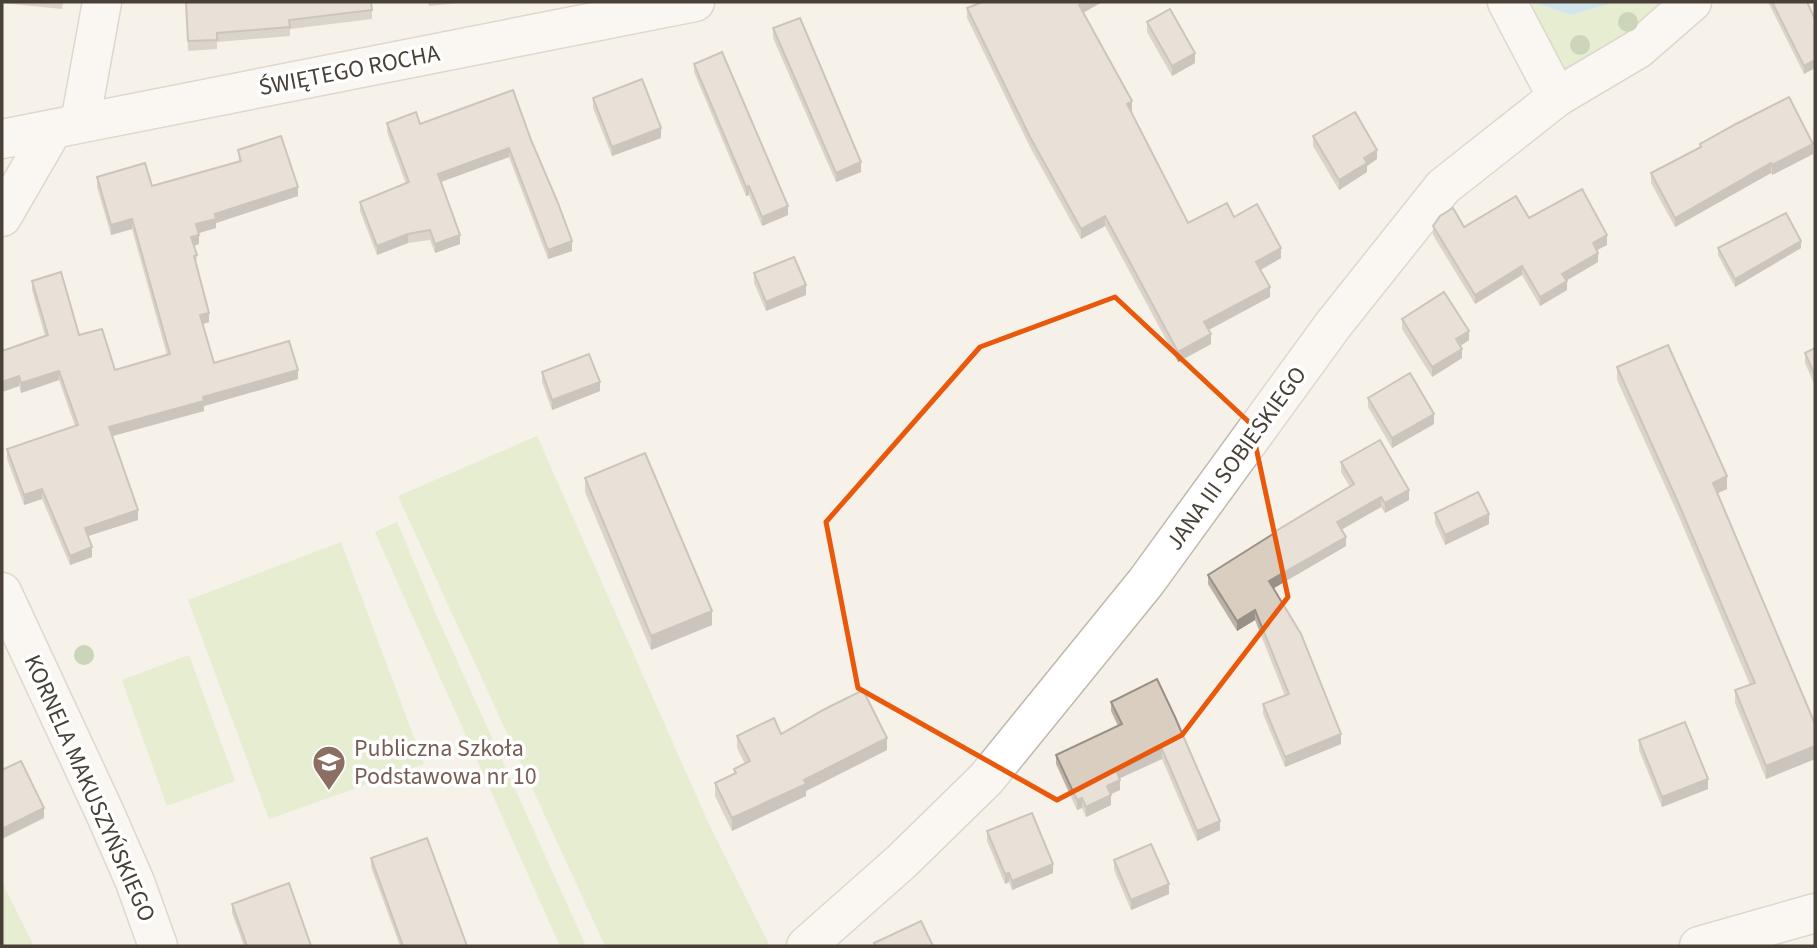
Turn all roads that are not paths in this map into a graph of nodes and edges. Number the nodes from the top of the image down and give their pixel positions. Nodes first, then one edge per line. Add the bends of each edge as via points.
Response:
1 (102, 2) edge
2 (695, 2) edge
3 (1507, 2) edge
4 (1692, 2) edge
5 (1557, 97) junction
6 (66, 126) junction
7 (2, 139) edge
8 (2, 217) edge
9 (2, 592) edge
10 (1815, 913) edge
11 (159, 946) edge
12 (806, 946) edge
13 (1699, 946) edge

1 - 6 street
2 - 6 street, ŚWIĘTEGO ROCHA
3 - 5 street
4 - 5 street, JANA III SOBIESKIEGO via 1638,49
5 - 12 street, JANA III SOBIESKIEGO via 1443,187 1333,325 1146,582 986,779
6 - 7 street, ŚWIĘTEGO ROCHA
6 - 8 street
9 - 11 street, KORNELA MAKUSZYŃSKIEGO via 104,811
10 - 13 street

